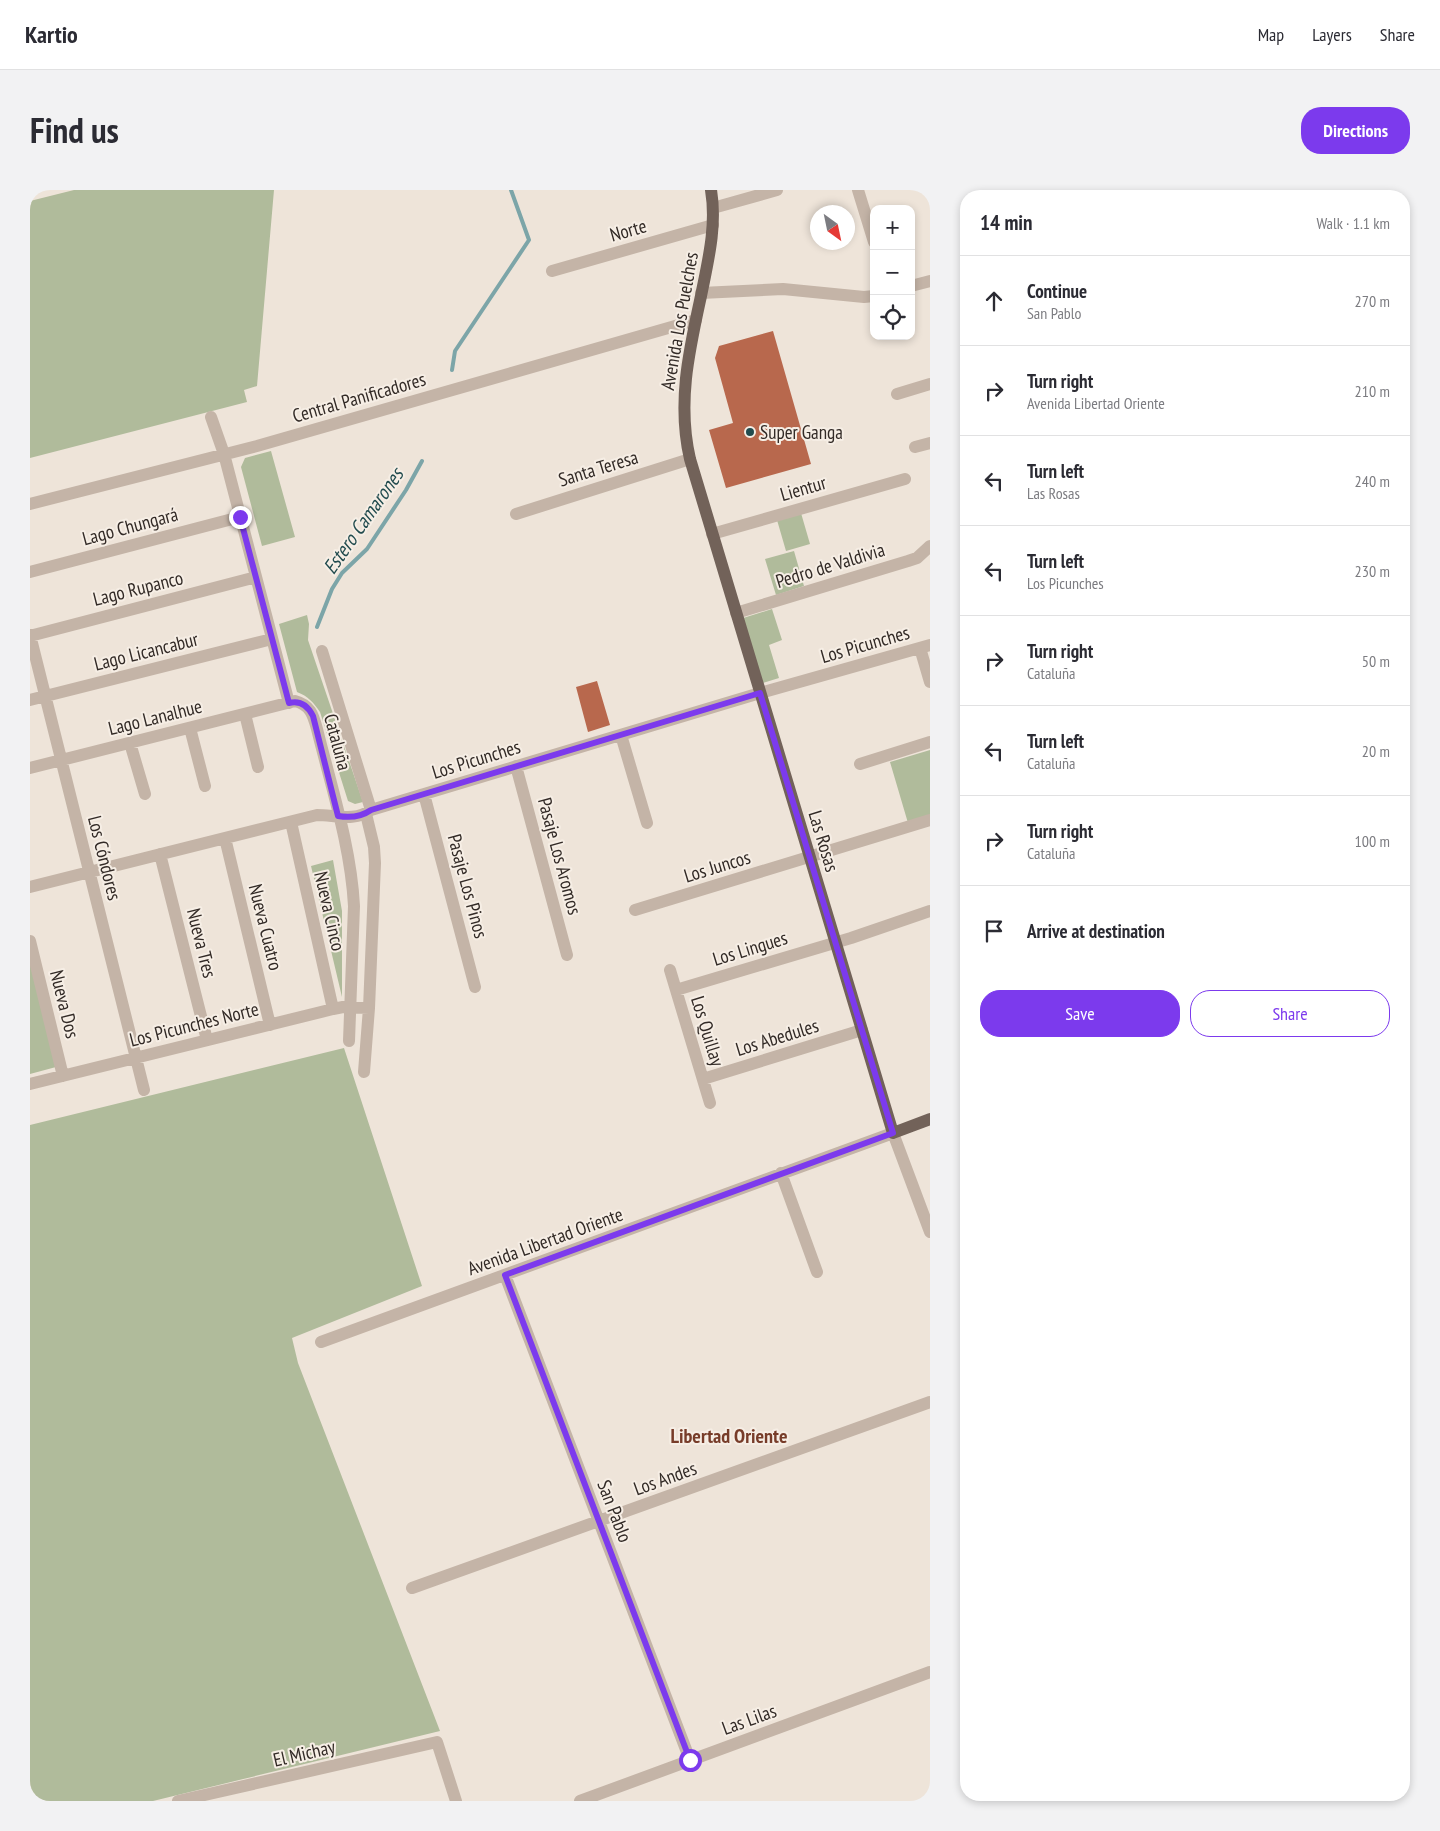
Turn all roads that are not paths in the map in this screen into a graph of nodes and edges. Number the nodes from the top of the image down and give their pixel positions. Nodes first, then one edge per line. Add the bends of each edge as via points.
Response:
1 (711, 190) edge
2 (777, 190) edge
3 (858, 190) edge
4 (713, 208) junction
5 (713, 225) junction
6 (870, 229) edge
7 (552, 271) dead end
8 (930, 281) edge
9 (915, 285) edge
10 (701, 293) junction
11 (870, 296) edge
12 (696, 320) junction
13 (930, 384) edge
14 (897, 394) dead end
15 (211, 417) dead end
16 (930, 443) edge
17 (915, 448) dead end
18 (224, 454) junction
19 (690, 459) junction
20 (905, 479) dead end
21 (30, 504) edge
22 (516, 514) dead end
23 (240, 517) junction
24 (712, 534) junction
25 (930, 546) edge
26 (30, 572) edge
27 (256, 577) junction
28 (736, 613) junction
29 (30, 636) edge
30 (272, 638) junction
31 (925, 647) edge
32 (322, 651) dead end
33 (930, 682) edge
34 (760, 693) junction
35 (45, 696) junction
36 (30, 700) edge
37 (289, 703) junction
38 (245, 714) junction
39 (190, 728) junction
40 (621, 735) junction
41 (930, 742) edge
42 (130, 743) junction
43 (61, 760) junction
44 (860, 764) dead end
45 (516, 766) junction
46 (258, 767) dead end
47 (30, 768) edge
48 (206, 786) dead end
49 (145, 794) dead end
50 (424, 794) junction
51 (368, 812) junction
52 (338, 816) junction
53 (930, 820) edge
54 (291, 822) junction
55 (647, 823) dead end
56 (225, 838) junction
57 (160, 854) junction
58 (810, 857) junction
59 (89, 872) junction
60 (30, 887) edge
61 (635, 910) dead end
62 (930, 911) edge
63 (30, 940) edge
64 (835, 942) junction
65 (567, 955) dead end
66 (670, 970) dead end
67 (475, 987) dead end
68 (676, 990) junction
69 (351, 1007) junction
70 (369, 1008) junction
71 (333, 1009) junction
72 (270, 1025) junction
73 (862, 1030) junction
74 (207, 1040) junction
75 (348, 1041) dead end
76 (136, 1058) junction
77 (364, 1072) dead end
78 (63, 1076) junction
79 (703, 1079) junction
80 (30, 1084) edge
81 (144, 1090) dead end
82 (710, 1103) dead end
83 (930, 1119) edge
84 (893, 1133) junction
85 (781, 1173) junction
86 (930, 1232) edge
87 (817, 1272) dead end
88 (505, 1275) junction
89 (321, 1342) dead end
90 (930, 1402) edge
91 (599, 1521) junction
92 (412, 1588) dead end
93 (930, 1672) edge
94 (690, 1760) junction
95 (178, 1801) edge
96 (456, 1801) edge
97 (580, 1801) edge

1 - 4 main road, Avenida Los Puelches
2 - 4 street
3 - 6 street
4 - 5 main road, Avenida Los Puelches
5 - 7 street, Norte
5 - 10 main road, Avenida Los Puelches
8 - 9 street
10 - 11 street via 783,290
10 - 12 main road, Avenida Los Puelches
12 - 18 street, Central Panificadores
12 - 19 main road, Avenida Los Puelches via 684,392 684,427
13 - 14 street
15 - 18 street
16 - 17 street
18 - 21 street, Central Panificadores
18 - 23 street
19 - 22 street, Santa Teresa
19 - 24 main road, Las Rosas
20 - 24 street, Lientur
23 - 26 street, Lago Chungará
23 - 27 street
24 - 28 main road, Las Rosas
25 - 28 street, Pedro de Valdivia via 917,558
27 - 29 street, Lago Rupanco
27 - 30 street
28 - 34 main road, Las Rosas
29 - 35 street, Los Cóndores
30 - 35 street, Lago Licancabur
30 - 37 street
31 - 33 street
31 - 34 street, Los Picunches
32 - 51 street
34 - 40 street, Los Picunches
34 - 58 main road, Las Rosas
35 - 36 street, Lago Licancabur
35 - 43 street, Los Cóndores
37 - 38 street, Lago Lanalhue
37 - 52 street, Cataluña via 302,703 313,716
38 - 39 street, Lago Lanalhue
38 - 46 street
39 - 42 street, Lago Lanalhue
39 - 48 street
40 - 45 street, Los Picunches
40 - 55 street
41 - 44 street
42 - 43 street, Lago Lanalhue
42 - 49 street
43 - 47 street, Lago Lanalhue
43 - 59 street, Los Cóndores
45 - 50 street, Los Picunches
45 - 65 street, Pasaje Los Aromos
50 - 51 street, Los Picunches
50 - 67 street, Pasaje Los Pinos
51 - 52 street, Los Picunches via 354,817
51 - 70 street via 375,863
52 - 54 street, Los Picunches via 317,815
52 - 69 street, Cataluña via 353,886
53 - 58 street, Los Juncos
54 - 56 street, Los Picunches
54 - 71 street, Nueva Cinco
56 - 57 street, Los Picunches
56 - 72 street, Nueva Cuatro
57 - 59 street, Los Picunches
57 - 74 street, Nueva Tres
58 - 61 street, Los Juncos
58 - 64 main road, Las Rosas
59 - 60 street, Los Picunches
59 - 76 street, Los Cóndores
62 - 64 street, Los Lingues
63 - 78 street, Nueva Dos
64 - 68 street, Los Lingues
64 - 73 main road, Las Rosas
66 - 68 street, Los Quillay
68 - 79 street, Los Quillay
69 - 70 street, Los Picunches Norte
69 - 71 street, Los Picunches Norte
69 - 75 street, Cataluña
70 - 77 street
71 - 72 street, Los Picunches Norte
72 - 74 street, Los Picunches Norte
73 - 79 street, Los Abedules
73 - 84 main road, Las Rosas
74 - 76 street, Los Picunches Norte
76 - 78 street, Los Picunches Norte
76 - 81 street, Los Cóndores
78 - 80 street, Los Picunches Norte
79 - 82 street, Los Quillay
83 - 84 main road, Avenida Libertad Oriente
84 - 85 street, Avenida Libertad Oriente
84 - 86 street, Las Rosas
85 - 87 street
85 - 88 street, Avenida Libertad Oriente
88 - 89 street, Avenida Libertad Oriente
88 - 91 street, San Pablo
90 - 91 street, Los Andes
91 - 92 street, Los Andes
91 - 94 street, San Pablo
93 - 94 street, Las Lilas
94 - 97 street, Las Lilas
95 - 96 street, El Michay via 437,1742

